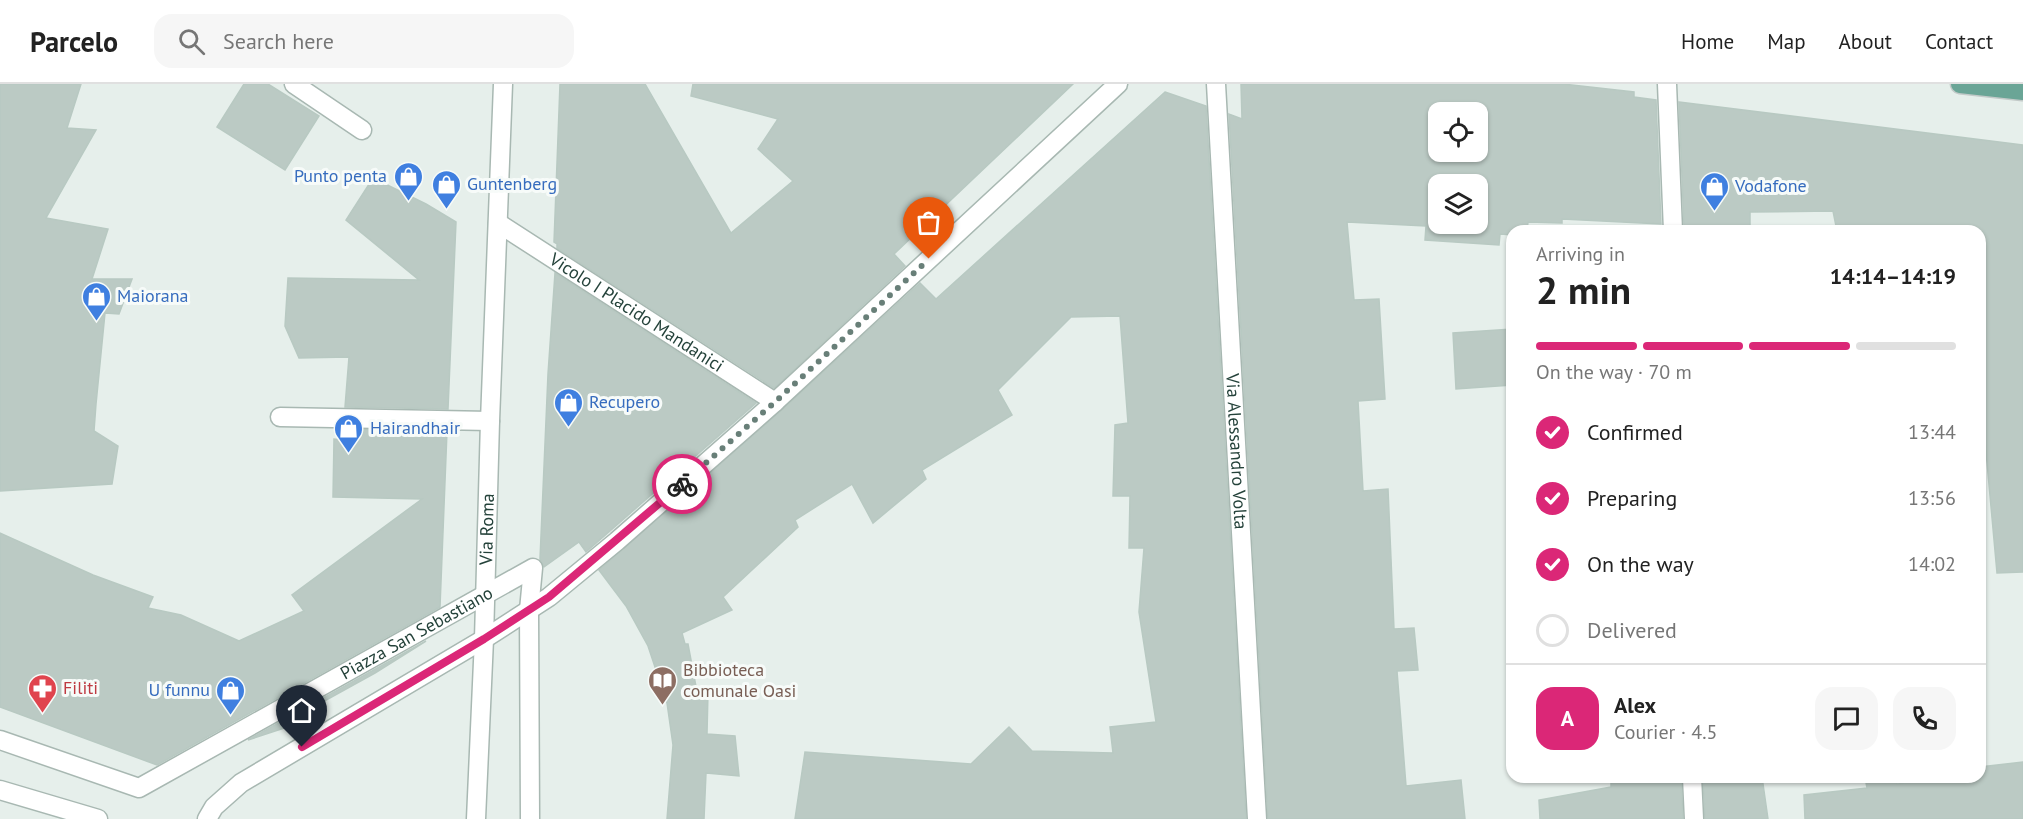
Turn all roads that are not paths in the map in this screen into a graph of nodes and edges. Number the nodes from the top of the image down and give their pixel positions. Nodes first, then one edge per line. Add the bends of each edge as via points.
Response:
1 (294, 84) edge
2 (503, 84) edge
3 (1118, 84) edge
4 (1216, 84) edge
5 (1667, 84) edge
6 (1959, 84) edge
7 (2023, 91) edge
8 (362, 130) dead end
9 (498, 223) junction
10 (1672, 225) edge
11 (775, 402) junction
12 (280, 417) dead end
13 (490, 421) junction
14 (485, 594) junction
15 (529, 610) junction
16 (484, 639) junction
17 (0, 740) edge
18 (1692, 783) edge
19 (0, 790) edge
20 (98, 819) edge
21 (207, 819) edge
22 (476, 819) edge
23 (530, 819) edge
24 (1257, 819) edge
25 (1694, 819) edge

1 - 8 street
2 - 9 street, Via Roma
3 - 11 street, Piazza San Sebastiano
4 - 24 street, Via Alessandro Volta
5 - 10 street
6 - 7 main road
9 - 11 street, Vicolo I Placido Mandanici
9 - 13 street, Via Roma
11 - 15 street, Piazza San Sebastiano via 617,541
12 - 13 street
13 - 14 street, Via Roma
14 - 15 street, Piazza San Sebastiano via 533,568
14 - 16 street, Via Roma
14 - 17 street, Piazza San Sebastiano via 140,788
15 - 16 street, Piazza San Sebastiano
15 - 23 street, Piazza San Sebastiano
16 - 21 street, Piazza San Sebastiano via 241,783 214,807
16 - 22 street, Via Roma
18 - 25 street
19 - 20 street

